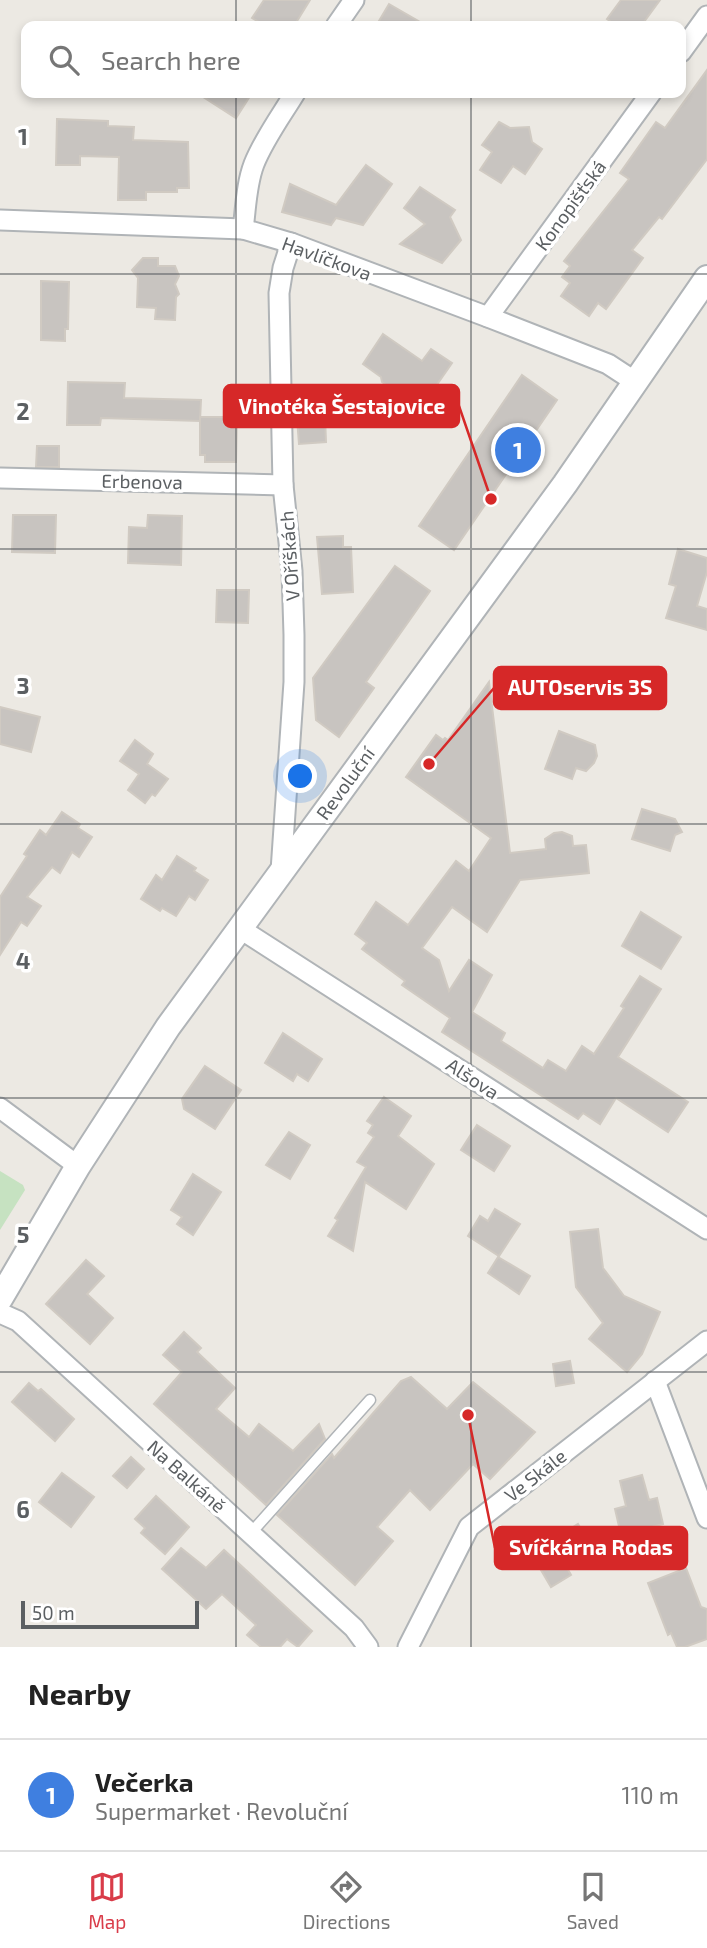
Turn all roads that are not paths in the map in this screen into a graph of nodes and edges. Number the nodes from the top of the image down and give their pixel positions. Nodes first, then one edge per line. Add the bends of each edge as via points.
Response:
1 (354, 0) edge
2 (707, 16) edge
3 (339, 21) edge
4 (686, 45) edge
5 (292, 98) edge
6 (647, 98) edge
7 (0, 220) edge
8 (243, 229) junction
9 (291, 243) junction
10 (707, 278) edge
11 (488, 317) junction
12 (634, 381) junction
13 (0, 478) edge
14 (284, 485) junction
15 (281, 871) junction
16 (239, 928) junction
17 (0, 1108) edge
18 (78, 1166) junction
19 (707, 1229) edge
20 (0, 1299) edge
21 (0, 1313) edge
22 (707, 1341) edge
23 (655, 1381) junction
24 (370, 1400) dead end
25 (707, 1518) edge
26 (250, 1534) junction
27 (413, 1645) edge
28 (368, 1647) edge

1 - 3 street
2 - 4 street
5 - 8 street via 253,166
6 - 11 street, Konopišťská
7 - 8 street, Havlíčkova
8 - 9 street, Havlíčkova
9 - 11 street, Havlíčkova
9 - 14 street, V Oříškách via 279,293
10 - 12 street, Revoluční
11 - 12 street, Havlíčkova via 608,364
12 - 15 street, Revoluční via 565,484
13 - 14 street, Erbenova
14 - 15 street, V Oříškách via 292,572 294,682
15 - 16 street, Revoluční
16 - 18 street, Revoluční
16 - 19 street, Alšova
17 - 18 street
18 - 20 street, Revoluční
21 - 26 street, Na Balkáně via 18,1321
22 - 23 street, Ve Skále
23 - 25 street
23 - 27 street, Ve Skále via 469,1527
24 - 26 lane
26 - 28 street, Na Balkáně via 354,1628

